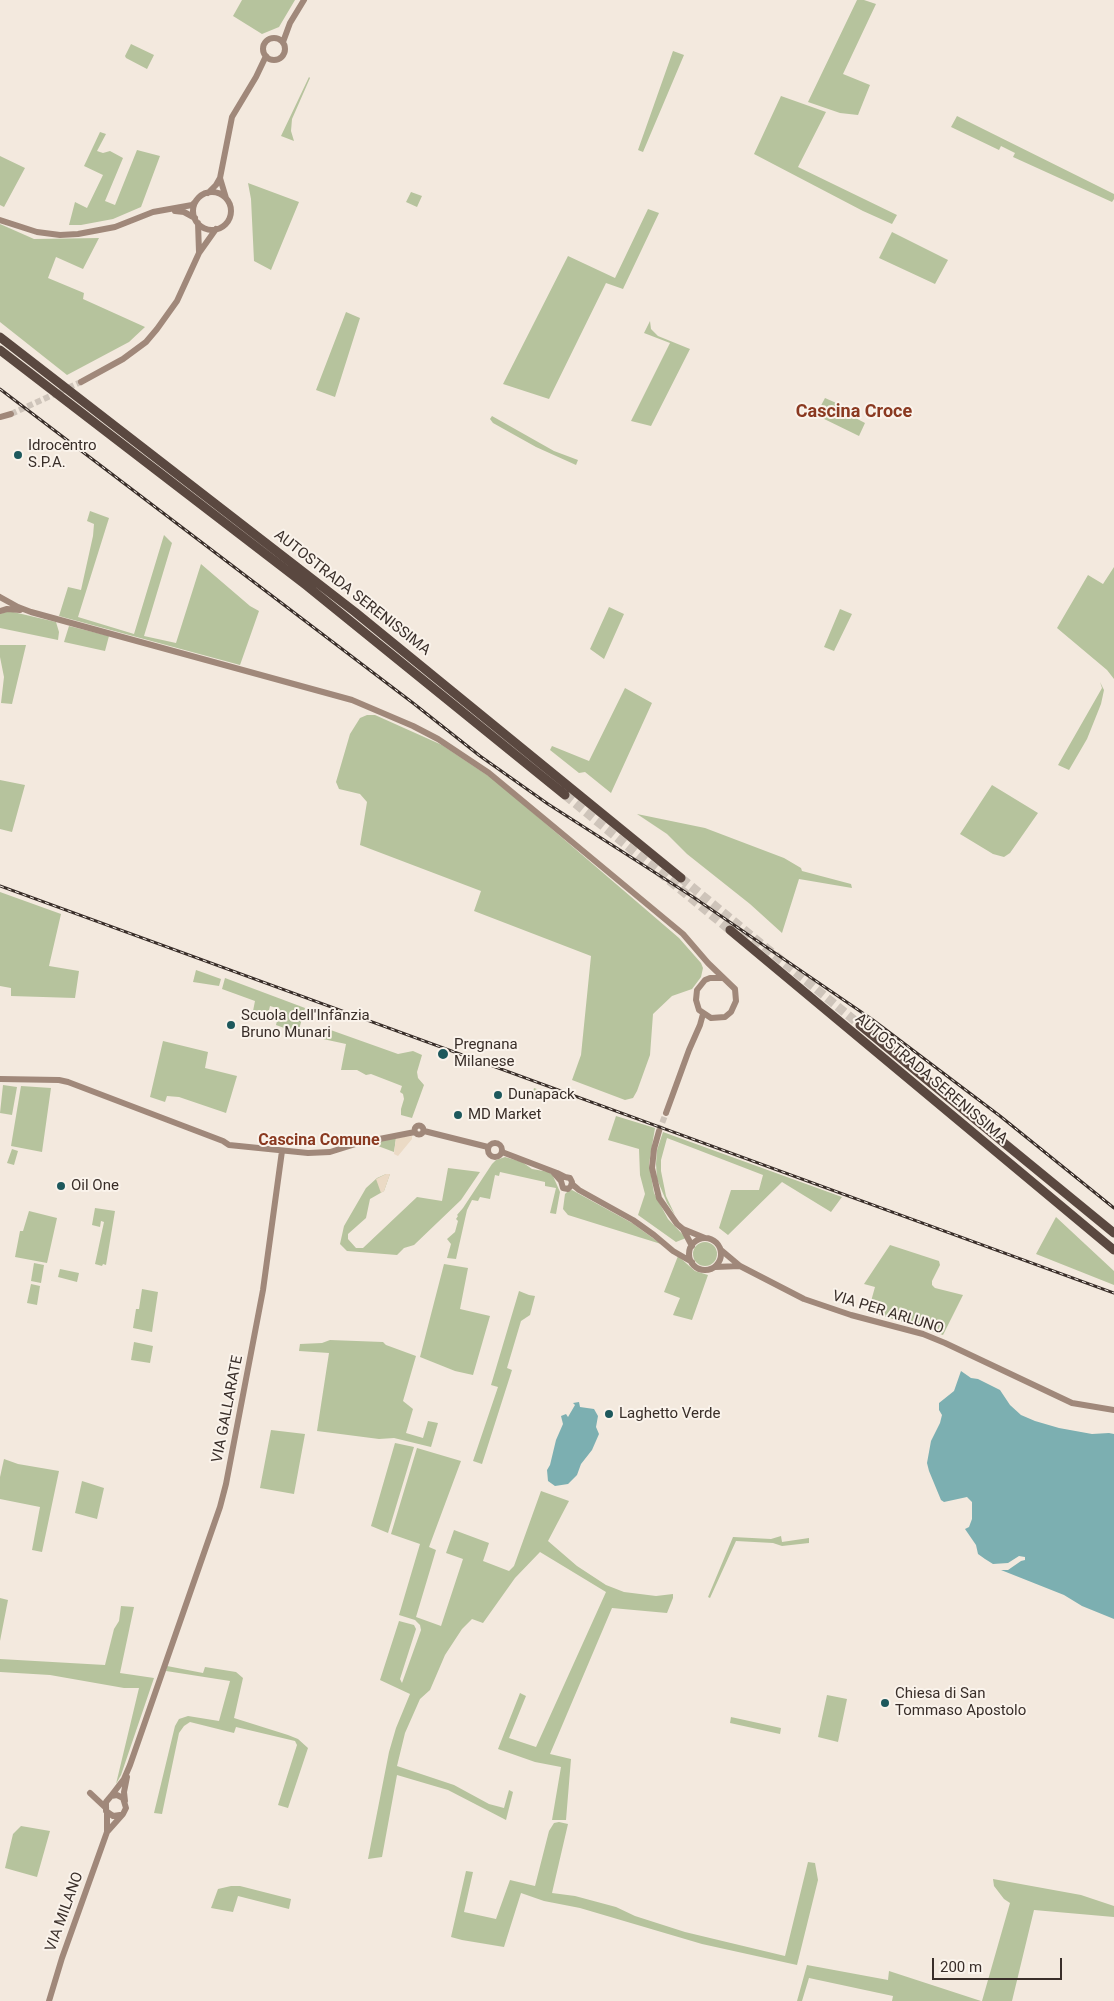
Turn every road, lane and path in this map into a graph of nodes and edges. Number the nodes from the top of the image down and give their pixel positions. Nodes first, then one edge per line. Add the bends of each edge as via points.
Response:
1 (304, 0) edge
2 (290, 23) junction
3 (276, 38) junction
4 (283, 42) junction
5 (266, 56) junction
6 (273, 60) junction
7 (256, 77) junction
8 (220, 178) junction
9 (208, 193) junction
10 (226, 200) junction
11 (196, 201) junction
12 (164, 210) junction
13 (0, 220) edge
14 (196, 221) junction
15 (216, 229) junction
16 (199, 253) junction
17 (0, 337) edge
18 (0, 350) edge
19 (82, 382) tunnel mouth
20 (10, 414) tunnel mouth
21 (0, 417) edge
22 (0, 597) edge
23 (0, 611) edge
24 (31, 612) junction
25 (565, 795) tunnel mouth
26 (682, 878) tunnel mouth
27 (730, 930) tunnel mouth
28 (708, 963) junction
29 (722, 978) junction
30 (705, 980) junction
31 (703, 1014) junction
32 (711, 1018) junction
33 (700, 1025) junction
34 (860, 1025) tunnel mouth
35 (0, 1079) edge
36 (666, 1114) tunnel mouth
37 (659, 1131) tunnel mouth
38 (488, 1147) junction
39 (282, 1151) junction
40 (502, 1152) junction
41 (563, 1179) junction
42 (571, 1186) junction
43 (683, 1229) junction
44 (1114, 1233) edge
45 (705, 1238) junction
46 (691, 1246) junction
47 (721, 1250) junction
48 (1114, 1250) edge
49 (672, 1251) junction
50 (692, 1262) junction
51 (714, 1266) junction
52 (740, 1266) junction
53 (1114, 1410) edge
54 (130, 1765) junction
55 (111, 1796) junction
56 (125, 1801) junction
57 (107, 1810) junction
58 (120, 1815) junction
59 (106, 1832) junction
60 (49, 2001) edge

1 - 2 street
2 - 3 street
2 - 4 street
3 - 4 street
3 - 5 street via 265,43
4 - 6 street via 284,53
5 - 6 street
5 - 7 street
6 - 7 street
7 - 8 street via 232,117
8 - 9 street
8 - 10 street
9 - 10 street via 218,194
9 - 11 street
10 - 15 street via 230,206 229,217 223,226
11 - 12 street via 192,205
11 - 14 street via 193,210
12 - 13 street via 115,227 78,234 37,232
12 - 14 street via 184,212
14 - 15 street via 206,229
14 - 16 street
15 - 16 street
16 - 19 street via 177,301 146,342
17 - 26 highway, AUTOSTRADA SERENISSIMA via 355,612
18 - 25 highway, AUTOSTRADA SERENISSIMA via 307,586
20 - 21 street
22 - 24 street
23 - 24 street
24 - 28 street via 352,700 413,726 489,773 683,934
27 - 48 highway, AUTOSTRADA SERENISSIMA
28 - 29 street
28 - 30 street
29 - 30 street
29 - 32 street via 735,990 736,1001 725,1017
30 - 31 street via 696,995 697,1005
31 - 32 street
31 - 33 street
32 - 33 street
33 - 36 street
34 - 44 highway, AUTOSTRADA SERENISSIMA
35 - 39 street via 68,1082 229,1145
37 - 43 street via 652,1163 654,1184 667,1211
38 - 39 street via 415,1132 330,1152
38 - 40 street via 492,1156 497,1157
38 - 40 street via 497,1142
39 - 54 street, VIA GALLARATE via 263,1290 226,1484
40 - 41 street
41 - 42 street via 571,1179
41 - 42 street via 563,1188
42 - 49 street via 633,1220
43 - 45 street, VIA PER ARLUNO
43 - 46 street
45 - 46 street
45 - 47 street, VIA PER ARLUNO via 715,1241
46 - 49 street
46 - 50 street
47 - 51 street via 720,1260
47 - 52 street, VIA PER ARLUNO
49 - 50 street
50 - 51 street, VIA PER ARLUNO via 701,1269
51 - 52 street, VIA PER ARLUNO
52 - 53 street, VIA PER ARLUNO via 813,1302 945,1342 1061,1399
54 - 55 street
54 - 56 street
55 - 56 street via 120,1796
55 - 57 street via 106,1802
55 - 57 street via 90,1793
56 - 58 street via 125,1811
57 - 58 street via 113,1816
57 - 59 street, VIA MILANO
58 - 59 street, VIA MILANO
59 - 60 street, VIA MILANO

